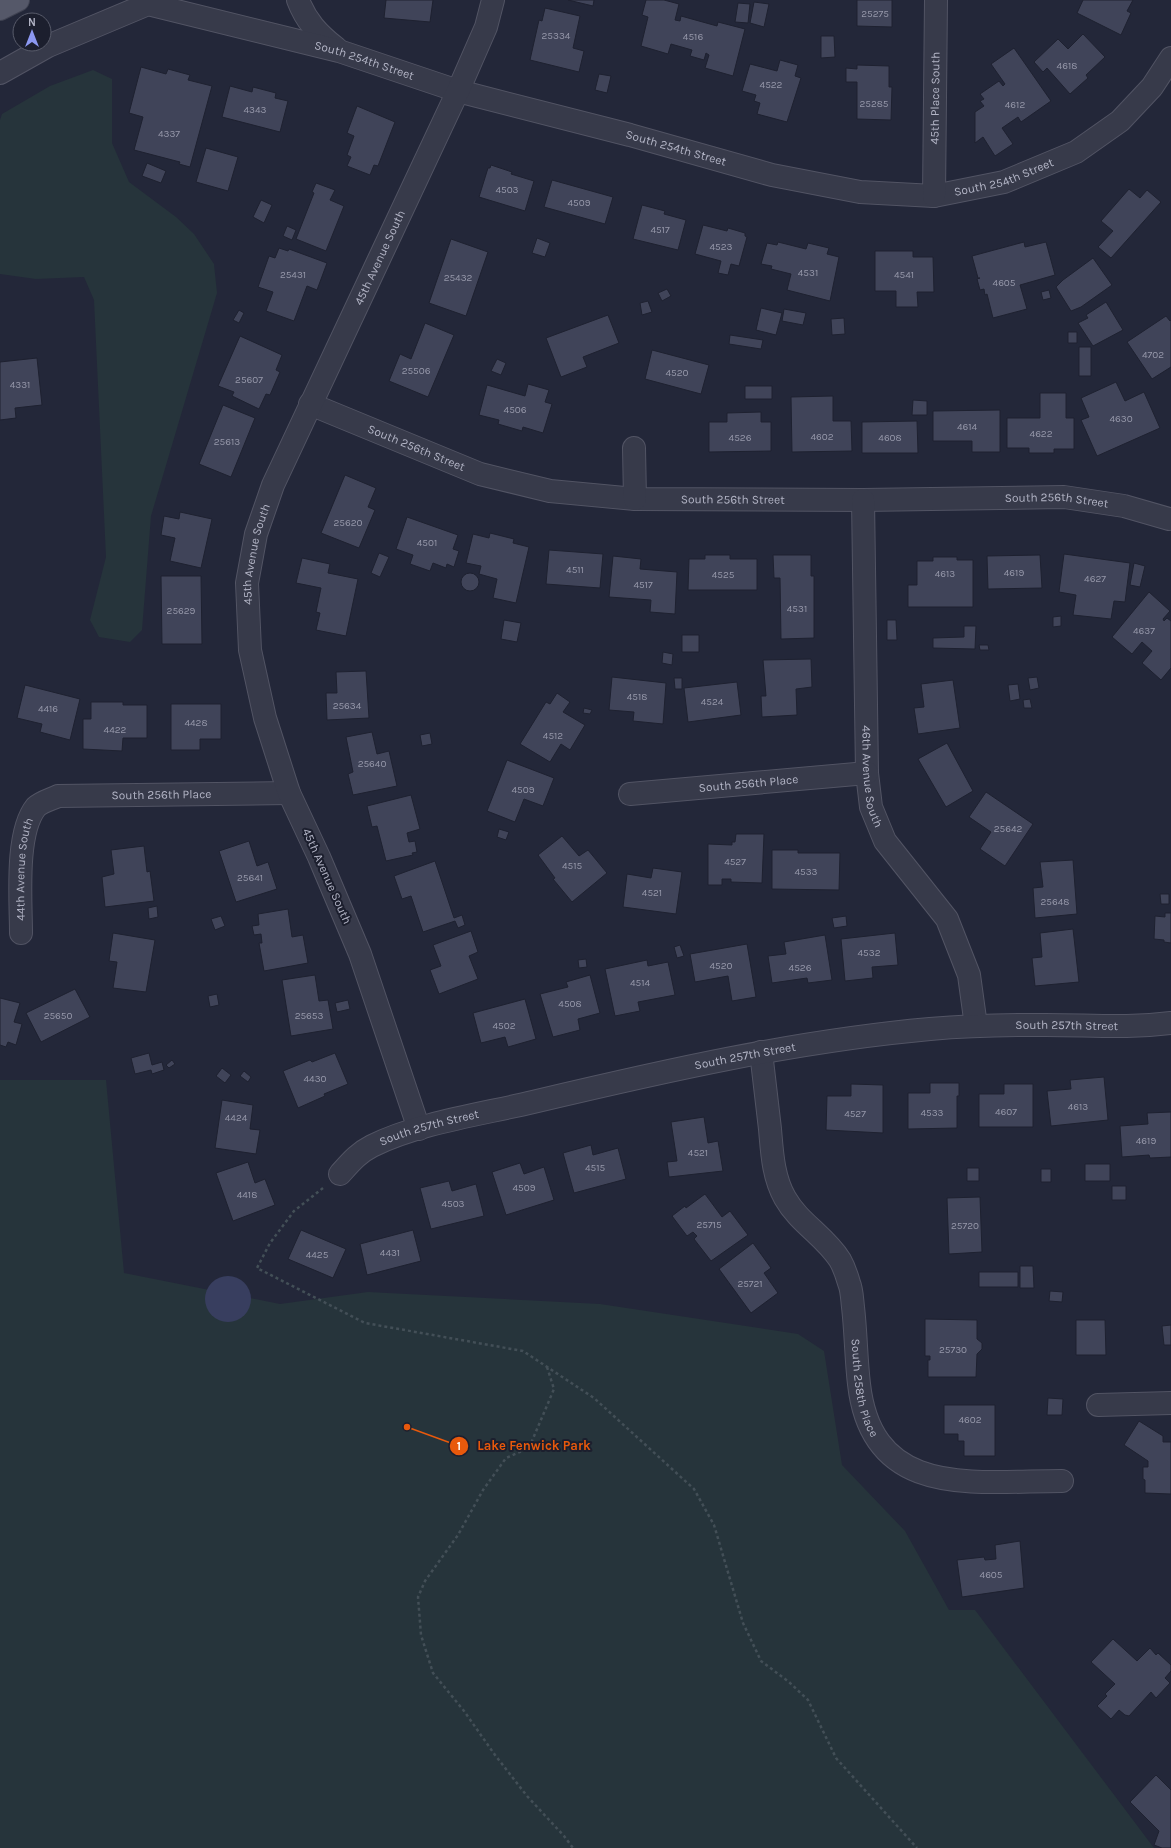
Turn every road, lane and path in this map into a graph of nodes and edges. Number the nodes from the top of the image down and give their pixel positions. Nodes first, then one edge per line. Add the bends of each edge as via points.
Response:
1 (18, 0) edge
2 (298, 0) edge
3 (492, 0) edge
4 (936, 0) edge
5 (0, 9) edge
6 (339, 51) junction
7 (1171, 58) edge
8 (0, 73) edge
9 (458, 91) junction
10 (934, 196) junction
11 (310, 404) junction
12 (634, 448) dead end
13 (635, 499) junction
14 (863, 500) junction
15 (1170, 518) edge
16 (867, 773) junction
17 (289, 793) junction
18 (630, 794) dead end
19 (37, 806) joint
20 (21, 933) dead end
21 (1171, 1024) edge
22 (976, 1026) junction
23 (761, 1052) junction
24 (419, 1129) junction
25 (340, 1174) joint
26 (547, 1367) junction
27 (1171, 1403) edge
28 (1098, 1404) dead end
29 (1062, 1481) dead end
30 (573, 1848) edge
31 (917, 1848) edge

1 - 5 main road
2 - 6 street via 304,16 318,34
3 - 9 street, 45th Avenue South via 486,27
4 - 10 street, 45th Place South
6 - 8 street, South 254th Street via 148,4 48,46
6 - 9 street, South 254th Street
7 - 10 street, South 254th Street via 1152,87 1120,121 1076,152 1004,182
9 - 10 street, South 254th Street via 772,175 860,192
9 - 11 street, 45th Avenue South
11 - 13 street, South 256th Street via 480,474 550,491
11 - 17 street, 45th Avenue South via 273,485 256,534 247,583 250,650 265,718
12 - 13 street
13 - 14 street, South 256th Street
14 - 15 street, South 256th Street via 1064,497 1124,506
14 - 16 street, 46th Avenue South
16 - 18 street, South 256th Place
16 - 22 street, 46th Avenue South via 871,807 885,841 947,919 969,975
17 - 19 street, South 256th Place via 58,796
17 - 24 street, 45th Avenue South via 360,954
19 - 20 street, 44th Avenue South via 27,827 21,855
21 - 22 street, South 257th Street via 1122,1027
22 - 23 street, South 257th Street via 886,1034
23 - 24 street, South 257th Street via 642,1076
23 - 29 street, South 258th Place via 773,1162 779,1186 789,1205 804,1224 828,1245 840,1260 850,1285 859,1386 867,1422 892,1457 933,1477 954,1481
24 - 25 street, South 257th Street via 372,1146 356,1155
25 - 26 path via 294,1211 270,1244 257,1268 365,1323 523,1351
26 - 30 path via 554,1389 529,1448 506,1458 418,1597 421,1635 433,1673 527,1796
26 - 31 path via 594,1398 694,1489 714,1525 743,1623 761,1661 808,1700 836,1758
27 - 28 street

